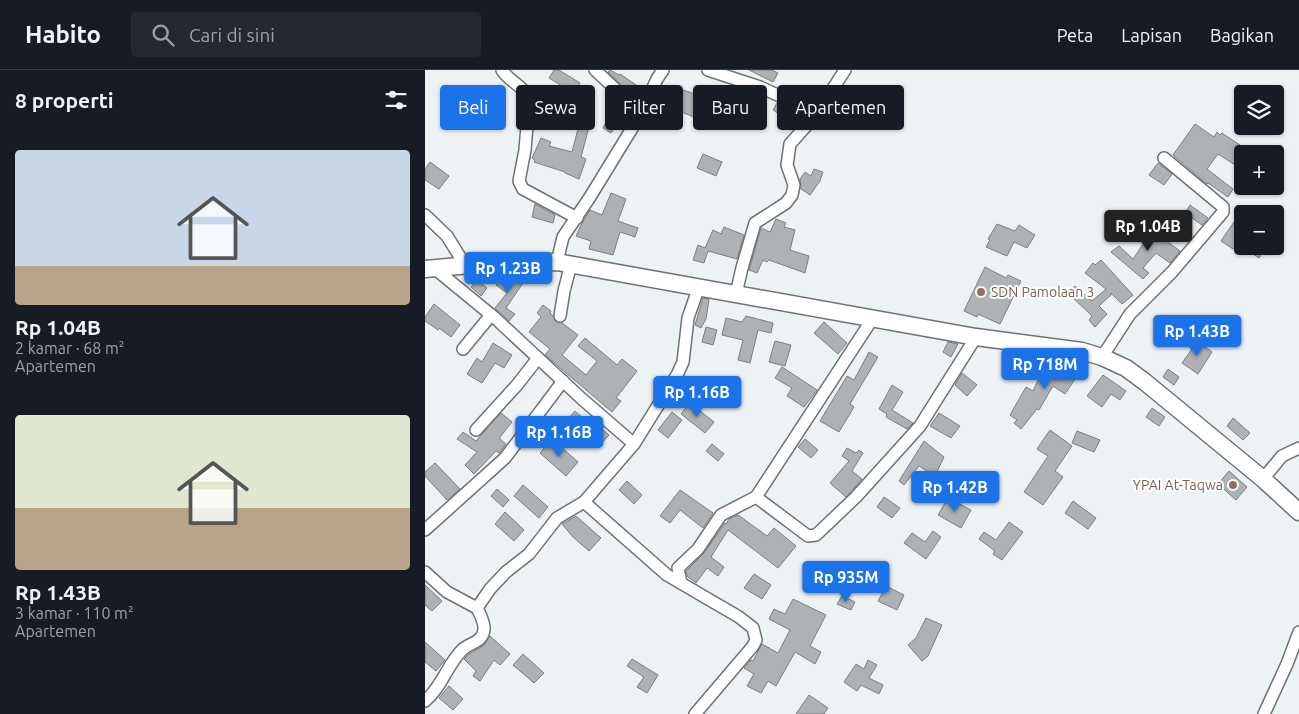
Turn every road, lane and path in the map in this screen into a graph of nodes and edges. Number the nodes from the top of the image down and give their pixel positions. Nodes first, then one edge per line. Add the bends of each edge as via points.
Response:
1 (501, 70) edge
2 (595, 70) edge
3 (663, 70) edge
4 (708, 70) edge
5 (845, 70) edge
6 (611, 85) edge
7 (654, 85) edge
8 (835, 85) edge
9 (777, 95) edge
10 (630, 130) edge
11 (802, 130) edge
12 (1164, 158) dead end
13 (425, 215) edge
14 (577, 218) junction
15 (564, 263) junction
16 (465, 265) junction
17 (430, 268) edge
18 (703, 289) junction
19 (736, 294) junction
20 (491, 315) junction
21 (560, 316) dead end
22 (873, 318) junction
23 (976, 337) junction
24 (463, 349) dead end
25 (1103, 357) junction
26 (538, 358) junction
27 (563, 381) junction
28 (476, 430) dead end
29 (634, 444) junction
30 (1299, 448) edge
31 (1263, 479) junction
32 (757, 497) junction
33 (585, 502) junction
34 (1299, 512) edge
35 (425, 530) edge
36 (425, 572) edge
37 (681, 584) junction
38 (477, 608) junction
39 (1299, 632) edge
40 (425, 701) edge
41 (695, 714) edge
42 (1264, 714) edge

1 - 14 street via 524,90 529,102 519,181 523,189
2 - 6 street
3 - 7 street
4 - 9 street
5 - 8 street
10 - 14 street
11 - 19 street via 790,144 787,165 794,185 792,196 755,224
12 - 25 street via 1223,207 1223,212 1172,272 1130,314
13 - 16 street via 447,236
14 - 15 street via 563,237
15 - 16 street
15 - 18 street
15 - 21 street
16 - 17 street
17 - 20 street
18 - 19 street
18 - 29 street via 697,292 688,318 683,362
19 - 22 street
20 - 24 street
20 - 26 street
22 - 23 street
22 - 32 street
23 - 25 street
23 - 32 street via 920,426 856,497 816,534 808,536
25 - 31 street via 1145,382
26 - 27 street
26 - 28 street
27 - 29 street
27 - 35 street via 505,458
29 - 33 street
30 - 31 street via 1283,456
31 - 34 street
32 - 37 street via 721,515 698,549 678,568
33 - 37 street via 646,558
33 - 38 street via 557,518 529,554 506,572
36 - 38 street via 447,592
37 - 41 street via 739,617 753,628 756,640 745,658
38 - 40 street via 484,624 483,635 462,650
39 - 42 street

